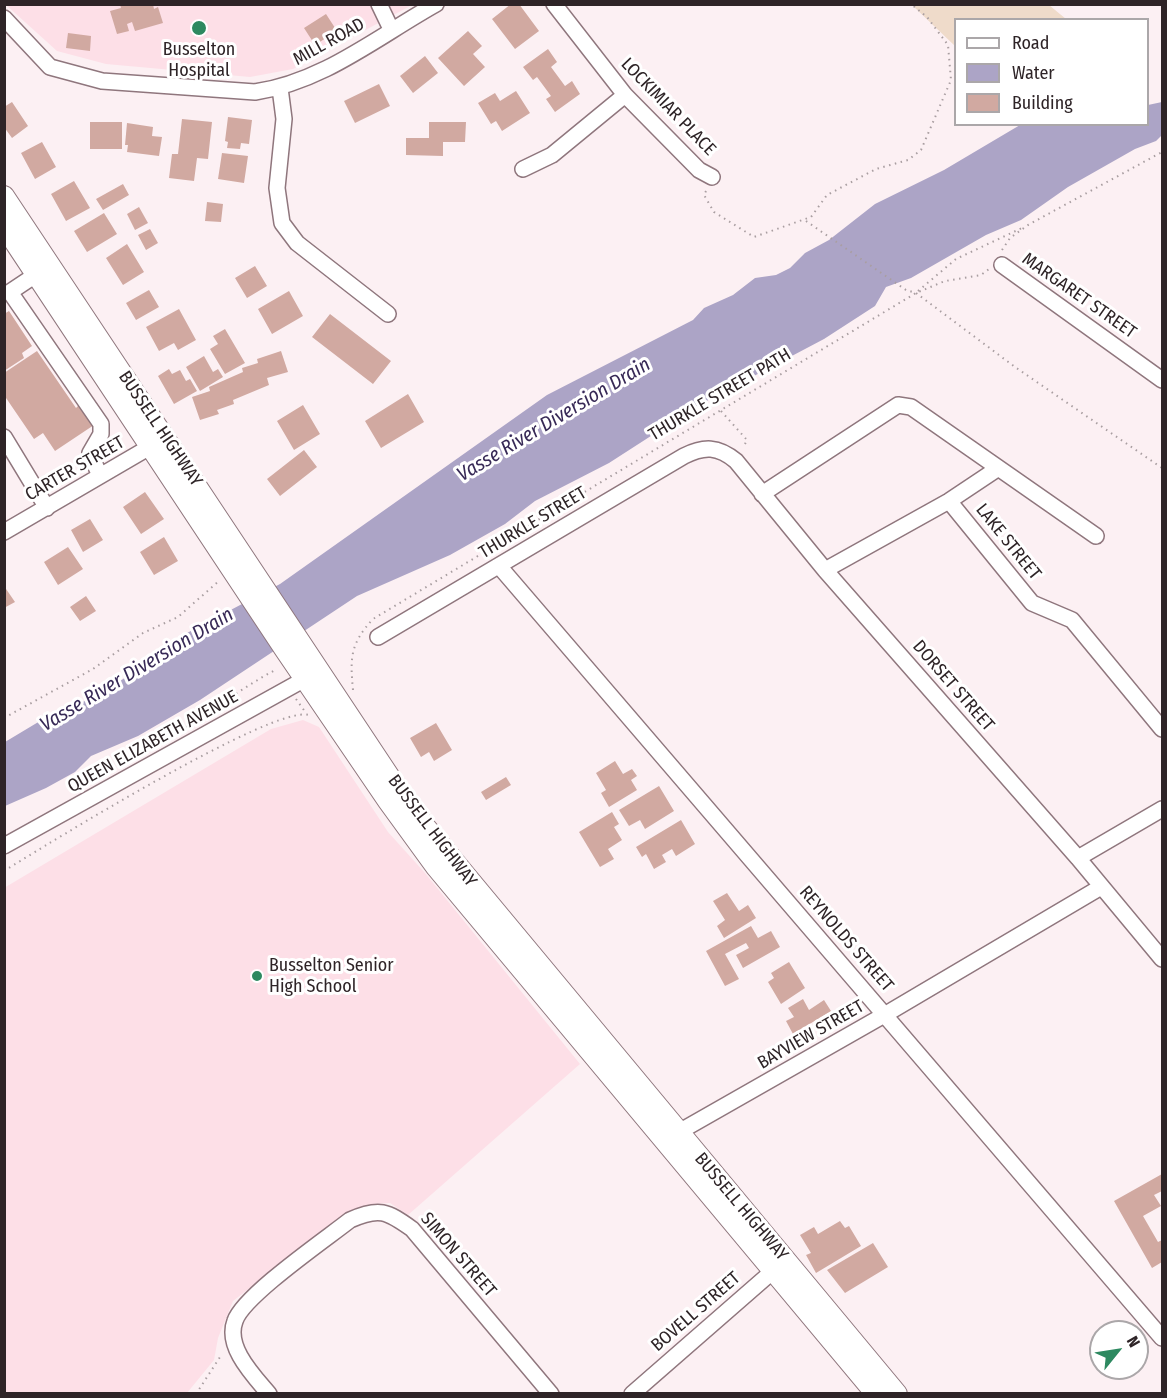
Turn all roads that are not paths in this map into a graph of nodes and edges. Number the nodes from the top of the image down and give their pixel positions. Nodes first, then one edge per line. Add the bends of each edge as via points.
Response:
1 (379, 4) edge
2 (436, 4) edge
3 (554, 4) edge
4 (4, 18) edge
5 (391, 29) junction
6 (280, 88) junction
7 (625, 95) junction
8 (523, 168) dead end
9 (712, 177) road end
10 (4, 196) edge
11 (4, 226) edge
12 (999, 260) road end
13 (37, 274) junction
14 (7, 291) edge
15 (388, 314) dead end
16 (1162, 380) edge
17 (4, 437) edge
18 (158, 442) junction
19 (710, 448) joint
20 (997, 469) junction
21 (100, 476) junction
22 (762, 494) junction
23 (950, 501) junction
24 (47, 508) junction
25 (4, 532) edge
26 (1096, 536) dead end
27 (499, 566) junction
28 (825, 570) junction
29 (378, 637) dead end
30 (312, 675) junction
31 (1162, 729) edge
32 (1162, 809) edge
33 (4, 846) edge
34 (1078, 858) junction
35 (1101, 886) junction
36 (1162, 959) edge
37 (886, 1014) junction
38 (671, 1137) junction
39 (779, 1266) junction
40 (1162, 1338) edge
41 (269, 1394) edge
42 (551, 1394) edge
43 (632, 1394) edge
44 (876, 1394) edge
45 (897, 1394) edge

1 - 5 street
2 - 5 street, MILL ROAD
3 - 7 street, LOCKIMIAR PLACE
4 - 6 street, MILL ROAD via 50,67 102,81 248,92
5 - 6 street, MILL ROAD via 320,74
6 - 15 street via 284,119 277,188 282,223 297,243
7 - 8 street via 552,155
7 - 9 street, LOCKIMIAR PLACE via 699,170
10 - 18 main road, BUSSELL HIGHWAY
11 - 13 main road, BUSSELL HIGHWAY
12 - 16 street, MARGARET STREET
13 - 14 street
13 - 18 main road, BUSSELL HIGHWAY
14 - 21 street via 101,424 90,453
17 - 24 street
18 - 21 street, CARTER STREET
18 - 30 main road, BUSSELL HIGHWAY via 249,581 287,651
19 - 22 street, DORSET STREET via 736,461
19 - 27 street, THURKLE STREET via 684,456
20 - 22 street via 911,407 898,405
20 - 23 street
20 - 26 street
21 - 24 street, CARTER STREET
22 - 28 street, DORSET STREET
23 - 28 street
23 - 31 street, LAKE STREET via 1032,603 1072,621
24 - 25 street, CARTER STREET
27 - 29 street, THURKLE STREET
27 - 37 street, REYNOLDS STREET
28 - 34 street, DORSET STREET
30 - 33 street, QUEEN ELIZABETH AVENUE via 143,779
30 - 38 main road, BUSSELL HIGHWAY via 388,801 436,867
32 - 34 street
34 - 35 street, DORSET STREET
35 - 36 street, DORSET STREET
35 - 37 street, BAYVIEW STREET
37 - 38 street, BAYVIEW STREET
37 - 40 street, REYNOLDS STREET
38 - 39 main road, BUSSELL HIGHWAY
39 - 43 street, BOVELL STREET
39 - 44 main road, BUSSELL HIGHWAY
39 - 45 main road, BUSSELL HIGHWAY
41 - 42 street, SIMON STREET via 245,1365 235,1339 234,1321 247,1302 350,1220 368,1212 390,1213 412,1229

